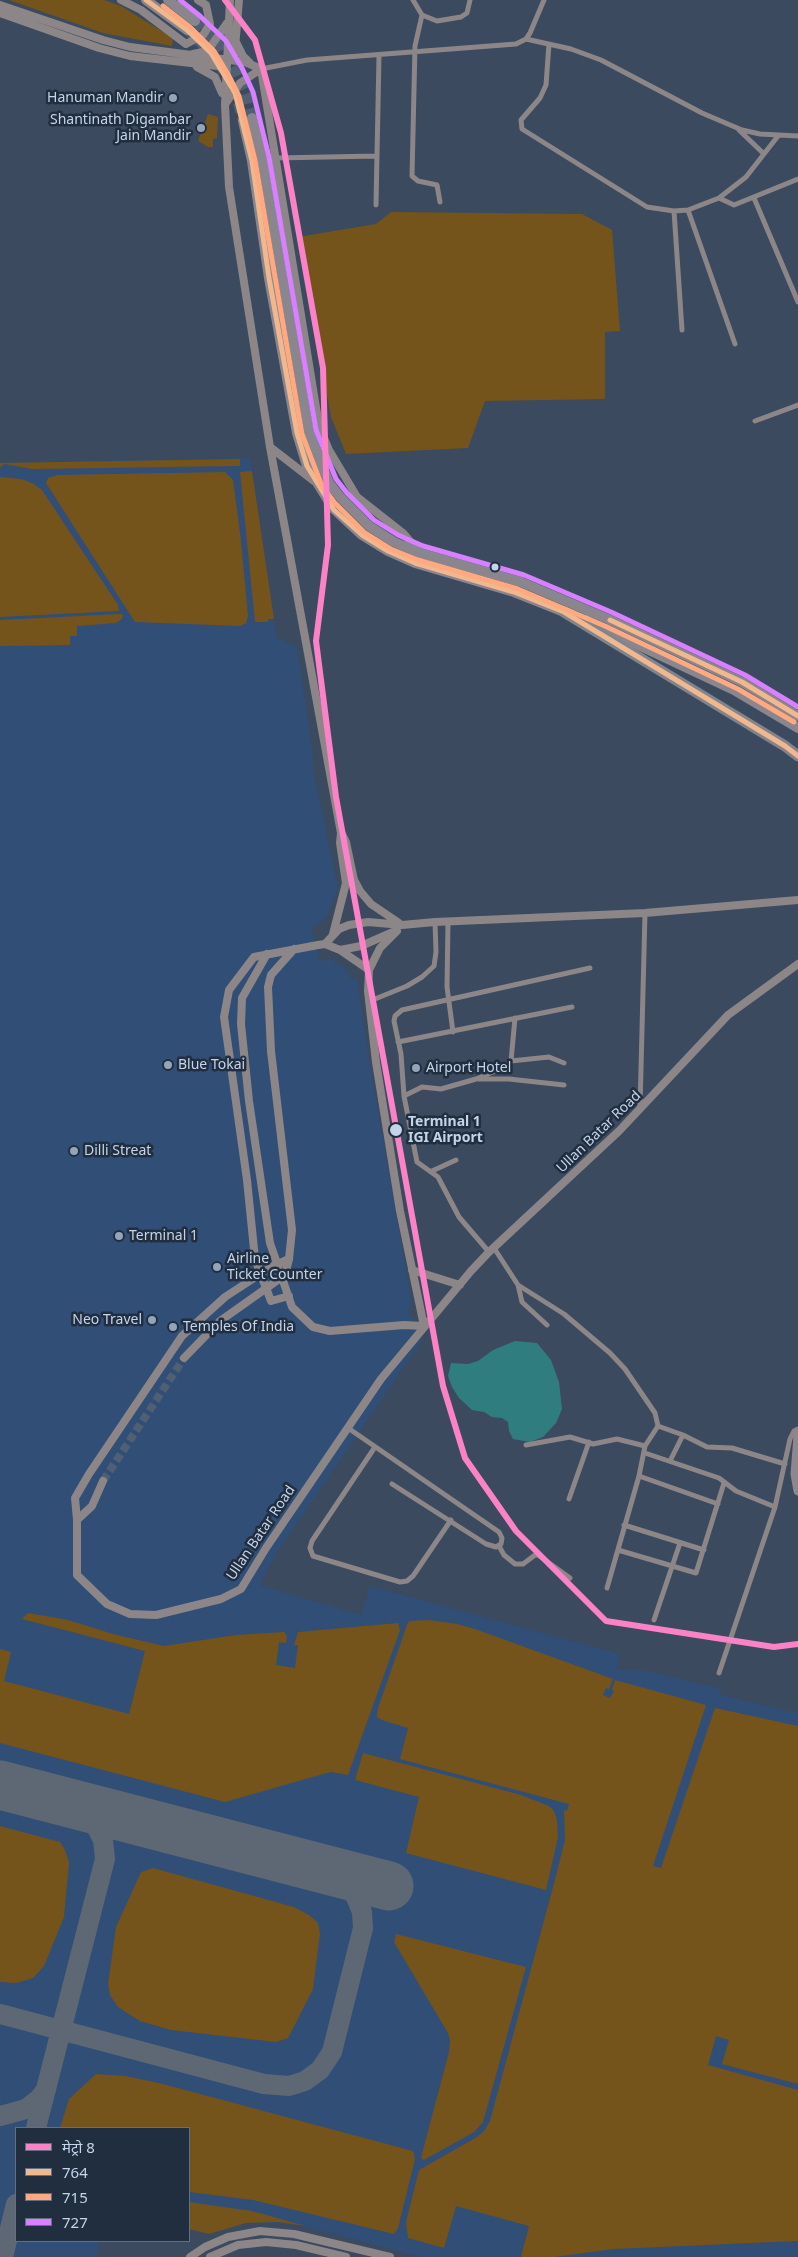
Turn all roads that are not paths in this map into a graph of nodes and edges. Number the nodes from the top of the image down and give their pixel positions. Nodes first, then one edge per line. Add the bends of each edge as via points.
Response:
1 (121, 0) edge
2 (146, 0) edge
3 (168, 0) edge
4 (198, 0) edge
5 (230, 0) edge
6 (239, 0) edge
7 (413, 0) edge
8 (470, 0) edge
9 (544, 0) edge
10 (0, 5) edge
11 (0, 13) edge
12 (422, 15) junction
13 (195, 21) tunnel mouth
14 (228, 21) junction
15 (187, 30) tunnel mouth
16 (526, 39) junction
17 (236, 42) junction
18 (549, 44) junction
19 (414, 53) junction
20 (378, 56) junction
21 (187, 59) junction
22 (229, 62) junction
23 (250, 63) junction
24 (261, 69) junction
25 (225, 105) junction
26 (738, 129) junction
27 (778, 136) junction
28 (798, 136) edge
29 (764, 154) junction
30 (376, 156) junction
31 (276, 158) junction
32 (798, 179) edge
33 (719, 198) junction
34 (754, 198) junction
35 (440, 202) dead end
36 (376, 205) dead end
37 (688, 210) junction
38 (674, 211) junction
39 (798, 302) edge
40 (682, 330) dead end
41 (735, 344) dead end
42 (798, 405) edge
43 (755, 421) dead end
44 (270, 447) junction
45 (315, 481) junction
46 (420, 553) junction
47 (564, 612) junction
48 (798, 716) edge
49 (798, 728) edge
50 (798, 756) edge
51 (341, 833) junction
52 (798, 900) edge
53 (645, 914) junction
54 (435, 922) junction
55 (448, 922) junction
56 (400, 928) junction
57 (333, 934) junction
58 (325, 944) junction
59 (294, 949) junction
60 (340, 950) junction
61 (267, 954) junction
62 (798, 964) edge
63 (590, 968) dead end
64 (368, 970) junction
65 (370, 1001) junction
66 (448, 1002) junction
67 (572, 1007) dead end
68 (515, 1018) junction
69 (453, 1032) junction
70 (398, 1042) junction
71 (511, 1061) junction
72 (564, 1064) dead end
73 (476, 1079) junction
74 (564, 1085) dead end
75 (404, 1096) junction
76 (640, 1110) junction
77 (456, 1160) dead end
78 (432, 1171) junction
79 (492, 1250) junction
80 (289, 1259) junction
81 (412, 1270) junction
82 (460, 1285) junction
83 (518, 1285) junction
84 (289, 1296) junction
85 (547, 1325) dead end
86 (424, 1326) junction
87 (184, 1358) tunnel mouth
88 (658, 1426) junction
89 (348, 1428) junction
90 (798, 1429) edge
91 (683, 1435) junction
92 (798, 1436) edge
93 (590, 1442) junction
94 (526, 1445) dead end
95 (645, 1446) junction
96 (375, 1447) junction
97 (645, 1453) junction
98 (670, 1460) junction
99 (785, 1464) junction
100 (639, 1476) junction
101 (102, 1482) tunnel mouth
102 (724, 1483) junction
103 (392, 1484) dead end
104 (798, 1490) edge
105 (569, 1499) dead end
106 (718, 1504) junction
107 (775, 1507) junction
108 (77, 1520) junction
109 (451, 1520) junction
110 (624, 1526) junction
111 (680, 1543) junction
112 (498, 1546) junction
113 (618, 1550) junction
114 (704, 1550) junction
115 (672, 1566) junction
116 (570, 1578) dead end
117 (607, 1588) dead end
118 (654, 1620) dead end
119 (719, 1673) dead end
120 (190, 2257) edge
121 (210, 2257) edge
122 (346, 2257) edge
123 (390, 2257) edge

1 - 4 street via 141,10 186,44 203,35 210,24 206,5
2 - 15 main road
3 - 13 main road
5 - 14 street
6 - 17 street
7 - 12 street
8 - 12 street via 466,12 453,20 438,22
9 - 16 street
10 - 21 street via 103,40
11 - 21 street via 130,56
12 - 19 street
14 - 21 street via 211,46
14 - 22 street
16 - 18 street
16 - 19 street via 508,45
17 - 22 street
17 - 23 street
18 - 26 street via 601,60
18 - 38 street via 546,85 540,98 521,120 522,129 647,208
19 - 20 street
19 - 35 street via 412,176 418,181 438,185
20 - 24 street via 300,61
20 - 30 street
21 - 22 street
21 - 25 street via 215,77 221,86
22 - 23 street
22 - 25 street
23 - 24 street
24 - 25 street via 240,82
24 - 31 street
25 - 44 street via 231,204
26 - 27 street
26 - 29 street
27 - 28 street
27 - 29 street
29 - 33 street via 746,176
30 - 31 street
30 - 36 street
31 - 46 street via 319,426 329,450 358,497 404,534
32 - 34 street
33 - 34 street via 734,205
33 - 37 street
34 - 39 street
37 - 38 street
37 - 41 street
38 - 40 street
42 - 43 street
44 - 45 street
44 - 51 street
45 - 46 main road via 307,466 298,433 269,278 247,120 262,158 309,432 320,464 329,483 369,526
45 - 47 main road via 334,510 362,535 388,551 415,563 514,592
46 - 48 main road via 521,582 608,619 742,682
47 - 49 main road via 734,690
47 - 50 highway
51 - 56 street via 360,891
51 - 57 street via 346,883
52 - 53 street
53 - 55 street
53 - 76 street
54 - 55 street
54 - 56 street
54 - 65 street via 434,966 407,986
55 - 66 street
56 - 57 street via 390,923 361,923 349,925
56 - 60 street via 361,946
56 - 64 street via 380,948
57 - 58 street
58 - 59 street
58 - 60 street
59 - 61 street
59 - 80 street, bridge via 271,975 268,987 271,1051 292,1230
60 - 64 street
61 - 84 street via 242,998 241,1024 270,1243
61 - 84 street via 254,958 229,990 224,1017 255,1259 271,1301
62 - 76 street, Ullan Batar Road via 728,1015
63 - 66 street
64 - 65 street
65 - 81 street via 376,1062
66 - 69 street
66 - 70 street via 396,1013 394,1021
67 - 68 street
68 - 69 street
68 - 71 street
69 - 70 street
70 - 75 street
71 - 72 street via 549,1057
71 - 73 street
73 - 74 street
73 - 75 street via 441,1089 422,1087
75 - 78 street via 417,1162
76 - 79 street, Ullan Batar Road
77 - 78 street
78 - 79 street via 459,1217
79 - 82 street, Ullan Batar Road
79 - 83 street
80 - 87 street, bridge via 285,1275 220,1321
80 - 108 street, Ullan Batar Road, bridge via 225,1297 182,1336 75,1498
81 - 82 street
81 - 86 street
82 - 86 street, Ullan Batar Road
83 - 85 street via 522,1302
83 - 88 street via 564,1314 610,1353 655,1412
84 - 86 street via 298,1315 313,1327 330,1331
86 - 89 street, Ullan Batar Road via 381,1379
88 - 91 street
88 - 95 street
89 - 96 street
89 - 108 street, Ullan Batar Road via 241,1589 221,1600 156,1615 130,1614 107,1604 77,1575
90 - 99 street via 792,1433
91 - 98 street
91 - 99 street via 707,1447 732,1448
92 - 104 main road via 795,1474
93 - 94 street via 565,1437
93 - 95 street via 597,1444 617,1439
93 - 105 street
95 - 97 street
96 - 109 street via 312,1541 313,1556 369,1574 404,1581 413,1576
96 - 112 street via 498,1532 502,1538
97 - 98 street
97 - 100 street
98 - 102 street via 719,1478
99 - 107 street
100 - 106 street
100 - 110 street
101 - 108 street via 92,1506
102 - 106 street
102 - 107 street
103 - 109 street
106 - 114 street
107 - 119 street
109 - 112 street via 486,1544
110 - 111 street
110 - 113 street
111 - 114 street
111 - 115 street
112 - 116 street via 515,1564 523,1564 538,1555
113 - 115 street
113 - 117 street
114 - 115 street via 696,1573
115 - 118 street
120 - 123 street via 228,2237 260,2231 300,2235
121 - 122 street via 238,2245 266,2242 296,2245

